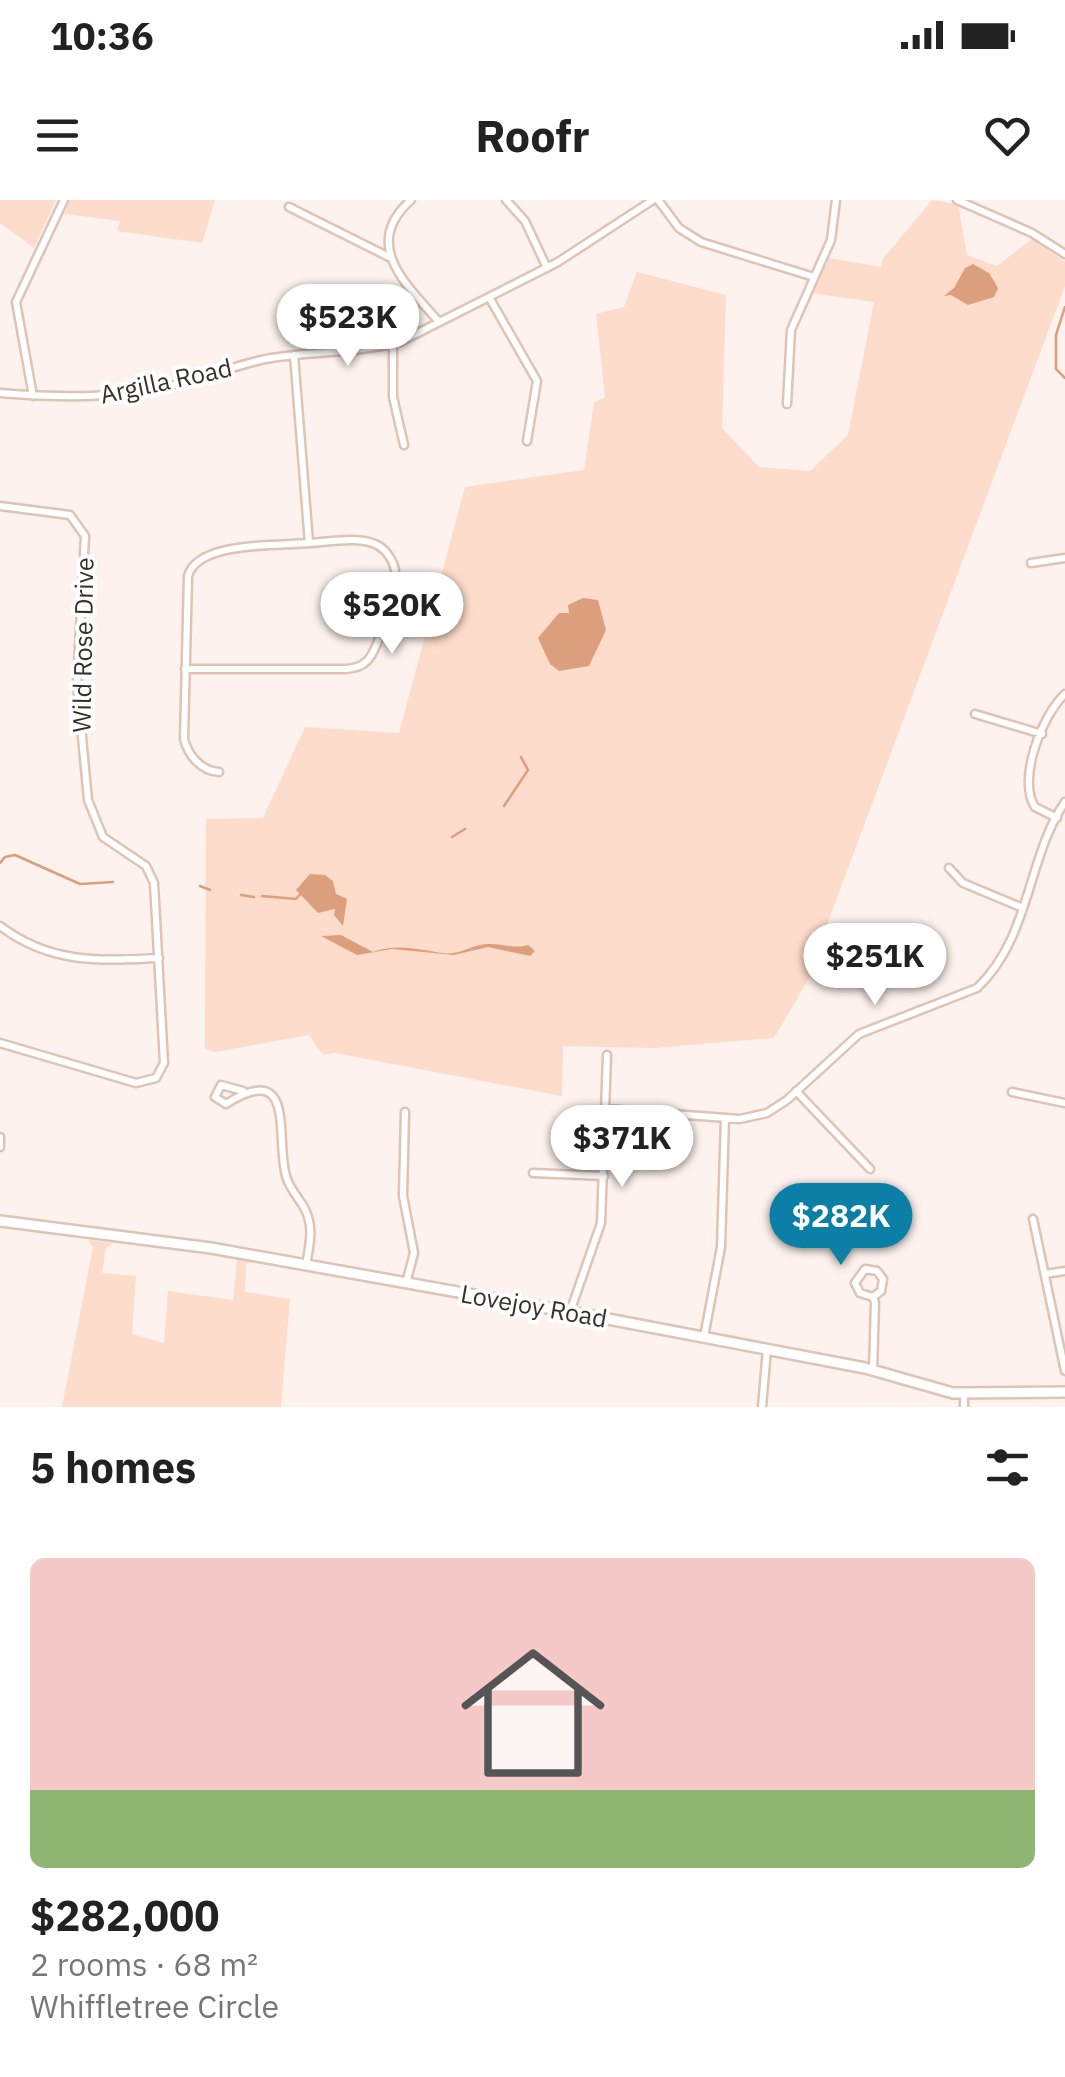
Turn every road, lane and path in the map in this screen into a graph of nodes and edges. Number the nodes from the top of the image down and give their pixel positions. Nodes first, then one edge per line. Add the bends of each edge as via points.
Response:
1 (64, 200) edge
2 (411, 200) edge
3 (506, 200) edge
4 (656, 200) edge
5 (836, 200) edge
6 (957, 200) edge
7 (289, 207) dead end
8 (1065, 254) edge
9 (390, 258) junction
10 (547, 268) junction
11 (814, 277) junction
12 (490, 297) junction
13 (439, 322) junction
14 (393, 344) junction
15 (294, 356) junction
16 (0, 393) edge
17 (33, 396) junction
18 (787, 404) dead end
19 (526, 441) dead end
20 (404, 444) dead end
21 (0, 506) edge
22 (309, 543) junction
23 (1065, 558) edge
24 (1031, 563) dead end
25 (185, 669) junction
26 (1065, 694) edge
27 (975, 714) dead end
28 (1042, 734) junction
29 (219, 772) dead end
30 (1065, 802) edge
31 (1057, 818) junction
32 (949, 868) dead end
33 (1023, 908) junction
34 (0, 926) edge
35 (159, 958) junction
36 (0, 1044) edge
37 (608, 1055) dead end
38 (243, 1091) dead end
39 (796, 1091) junction
40 (1012, 1092) dead end
41 (1065, 1103) edge
42 (606, 1109) junction
43 (405, 1112) dead end
44 (725, 1118) junction
45 (0, 1137) edge
46 (0, 1147) edge
47 (870, 1169) dead end
48 (532, 1173) dead end
49 (604, 1176) junction
50 (1033, 1219) dead end
51 (0, 1222) edge
52 (306, 1265) junction
53 (1065, 1272) edge
54 (1045, 1274) junction
55 (406, 1283) junction
56 (874, 1296) junction
57 (570, 1312) junction
58 (704, 1337) junction
59 (767, 1348) junction
60 (872, 1370) junction
61 (1065, 1371) edge
62 (1065, 1392) edge
63 (964, 1394) junction
64 (762, 1407) edge
65 (964, 1407) edge

1 - 17 street via 16,302
2 - 9 street via 392,224
3 - 10 street via 525,220
4 - 10 street, Argilla Road
4 - 11 street via 701,242
5 - 11 street via 831,240
6 - 8 street
7 - 9 street
9 - 13 street
10 - 12 street, Argilla Road
11 - 18 street via 791,330
12 - 13 street, Argilla Road
12 - 19 street via 538,381
13 - 14 street, Argilla Road
14 - 15 street, Argilla Road
14 - 20 street via 393,397
15 - 17 street, Argilla Road via 139,391 72,400
15 - 22 street
16 - 17 street, Argilla Road
21 - 35 street, Wild Rose Drive via 60,511 85,536 77,684 88,800 104,837 149,870
22 - 25 street via 209,553 192,565
22 - 25 street via 369,542 392,561 390,599 366,662 346,669
23 - 24 street
25 - 29 street via 186,748 206,770
26 - 28 street
27 - 28 street
28 - 31 street via 1026,787 1034,807
30 - 31 street
31 - 33 street
32 - 33 street via 963,883
33 - 39 street via 1000,962 978,988 859,1034
34 - 35 street via 30,946 72,960
35 - 36 street, Wild Rose Drive via 165,1056 150,1082
37 - 42 street
38 - 52 street via 265,1092 280,1106 286,1174 311,1224
39 - 44 street via 767,1112
39 - 47 street
40 - 41 street
42 - 44 street
42 - 49 street
43 - 55 street via 403,1196 414,1253
44 - 58 street via 721,1247
45 - 46 street
48 - 49 street
49 - 57 street via 600,1234
50 - 54 street
51 - 52 main road, Lovejoy Road
52 - 55 main road, Lovejoy Road
53 - 54 street
54 - 61 street
55 - 57 main road, Lovejoy Road
56 - 56 street via 883,1278 865,1269 856,1286
56 - 60 street
57 - 58 main road, Lovejoy Road
58 - 59 main road, Lovejoy Road
59 - 60 main road, Lovejoy Road
59 - 64 street
60 - 63 main road, Lovejoy Road
62 - 63 main road, Lovejoy Road
63 - 65 street

